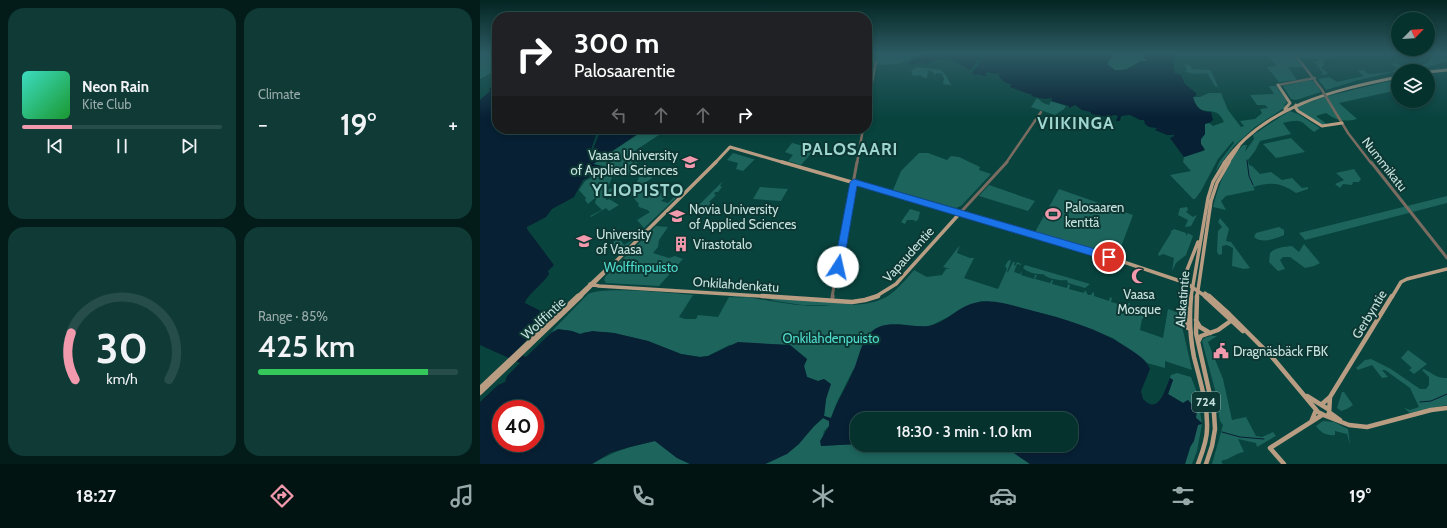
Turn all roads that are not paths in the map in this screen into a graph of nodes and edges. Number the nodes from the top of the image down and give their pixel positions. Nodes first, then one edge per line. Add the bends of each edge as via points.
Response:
1 (1312, 75) edge
2 (1315, 78) junction
3 (1391, 79) edge
4 (1278, 85) joint
5 (1288, 99) junction
6 (1301, 103) junction
7 (1296, 105) junction
8 (1041, 112) dead end
9 (1302, 114) junction
10 (1274, 116) junction
11 (1270, 119) junction
12 (1342, 123) junction
13 (862, 134) edge
14 (1241, 143) junction
15 (854, 182) junction
16 (960, 213) junction
17 (1200, 240) junction
18 (1447, 258) edge
19 (1447, 269) edge
20 (1183, 281) junction
21 (592, 285) junction
22 (832, 300) junction
23 (1195, 319) junction
24 (1233, 320) junction
25 (1211, 333) junction
26 (1191, 341) junction
27 (1198, 343) junction
28 (512, 361) junction
29 (480, 388) edge
30 (480, 393) edge
31 (1330, 397) junction
32 (1318, 406) junction
33 (1447, 408) edge
34 (1326, 413) junction
35 (1311, 423) junction
36 (1198, 464) edge
37 (1206, 464) edge
38 (1284, 464) edge

1 - 2 street, Nummikatu
2 - 4 street
2 - 12 street, Nummikatu, bridge
3 - 6 main road, Alskatintie / 724
4 - 5 main road
5 - 6 main road
5 - 10 main road via 1290,105
6 - 7 main road, Alskatintie / 724
7 - 9 main road via 1296,109
7 - 10 main road, Alskatintie / 724
8 - 16 street, Vapaudentie via 1008,160
9 - 11 main road via 1290,110
9 - 12 main road via 1322,126
10 - 11 main road, Alskatintie / 724
11 - 14 main road, Alskatintie / 724
12 - 18 street, Nummikatu via 1355,143
13 - 15 street
14 - 17 main road, Alskatintie / 724 via 1227,158 1214,182
14 - 23 main road, Alskatintie / 724 via 1224,169 1211,205
15 - 16 main road
15 - 21 main road, Wolffintie via 730,147
15 - 22 street
16 - 20 main road
16 - 22 main road, Vapaudentie via 890,290 865,301
17 - 20 main road via 1186,268
17 - 26 main road, Alskatintie / 724 via 1190,299
19 - 31 main road, Gerbyntie via 1401,282
20 - 24 main road, bridge via 1205,295
20 - 26 main road via 1183,297
21 - 22 main road, Onkilahdenkatu
21 - 28 main road, Wolffintie
23 - 25 main road via 1203,330
23 - 27 main road, Alskatintie / 724
24 - 25 main road
24 - 32 main road
25 - 27 main road via 1201,336
26 - 36 main road, Alskatintie / 724 via 1208,416 1207,435
27 - 37 main road, Alskatintie / 724 via 1211,392 1214,417 1213,438
28 - 29 main road, Wolffintie
28 - 30 main road, Wolffintie
31 - 32 main road, Gerbyntie
31 - 34 main road, Gerbyntie
32 - 34 main road
32 - 34 main road
32 - 35 main road, Gerbyntie
33 - 34 main road via 1367,427 1343,422
34 - 35 main road
35 - 38 main road via 1270,448

